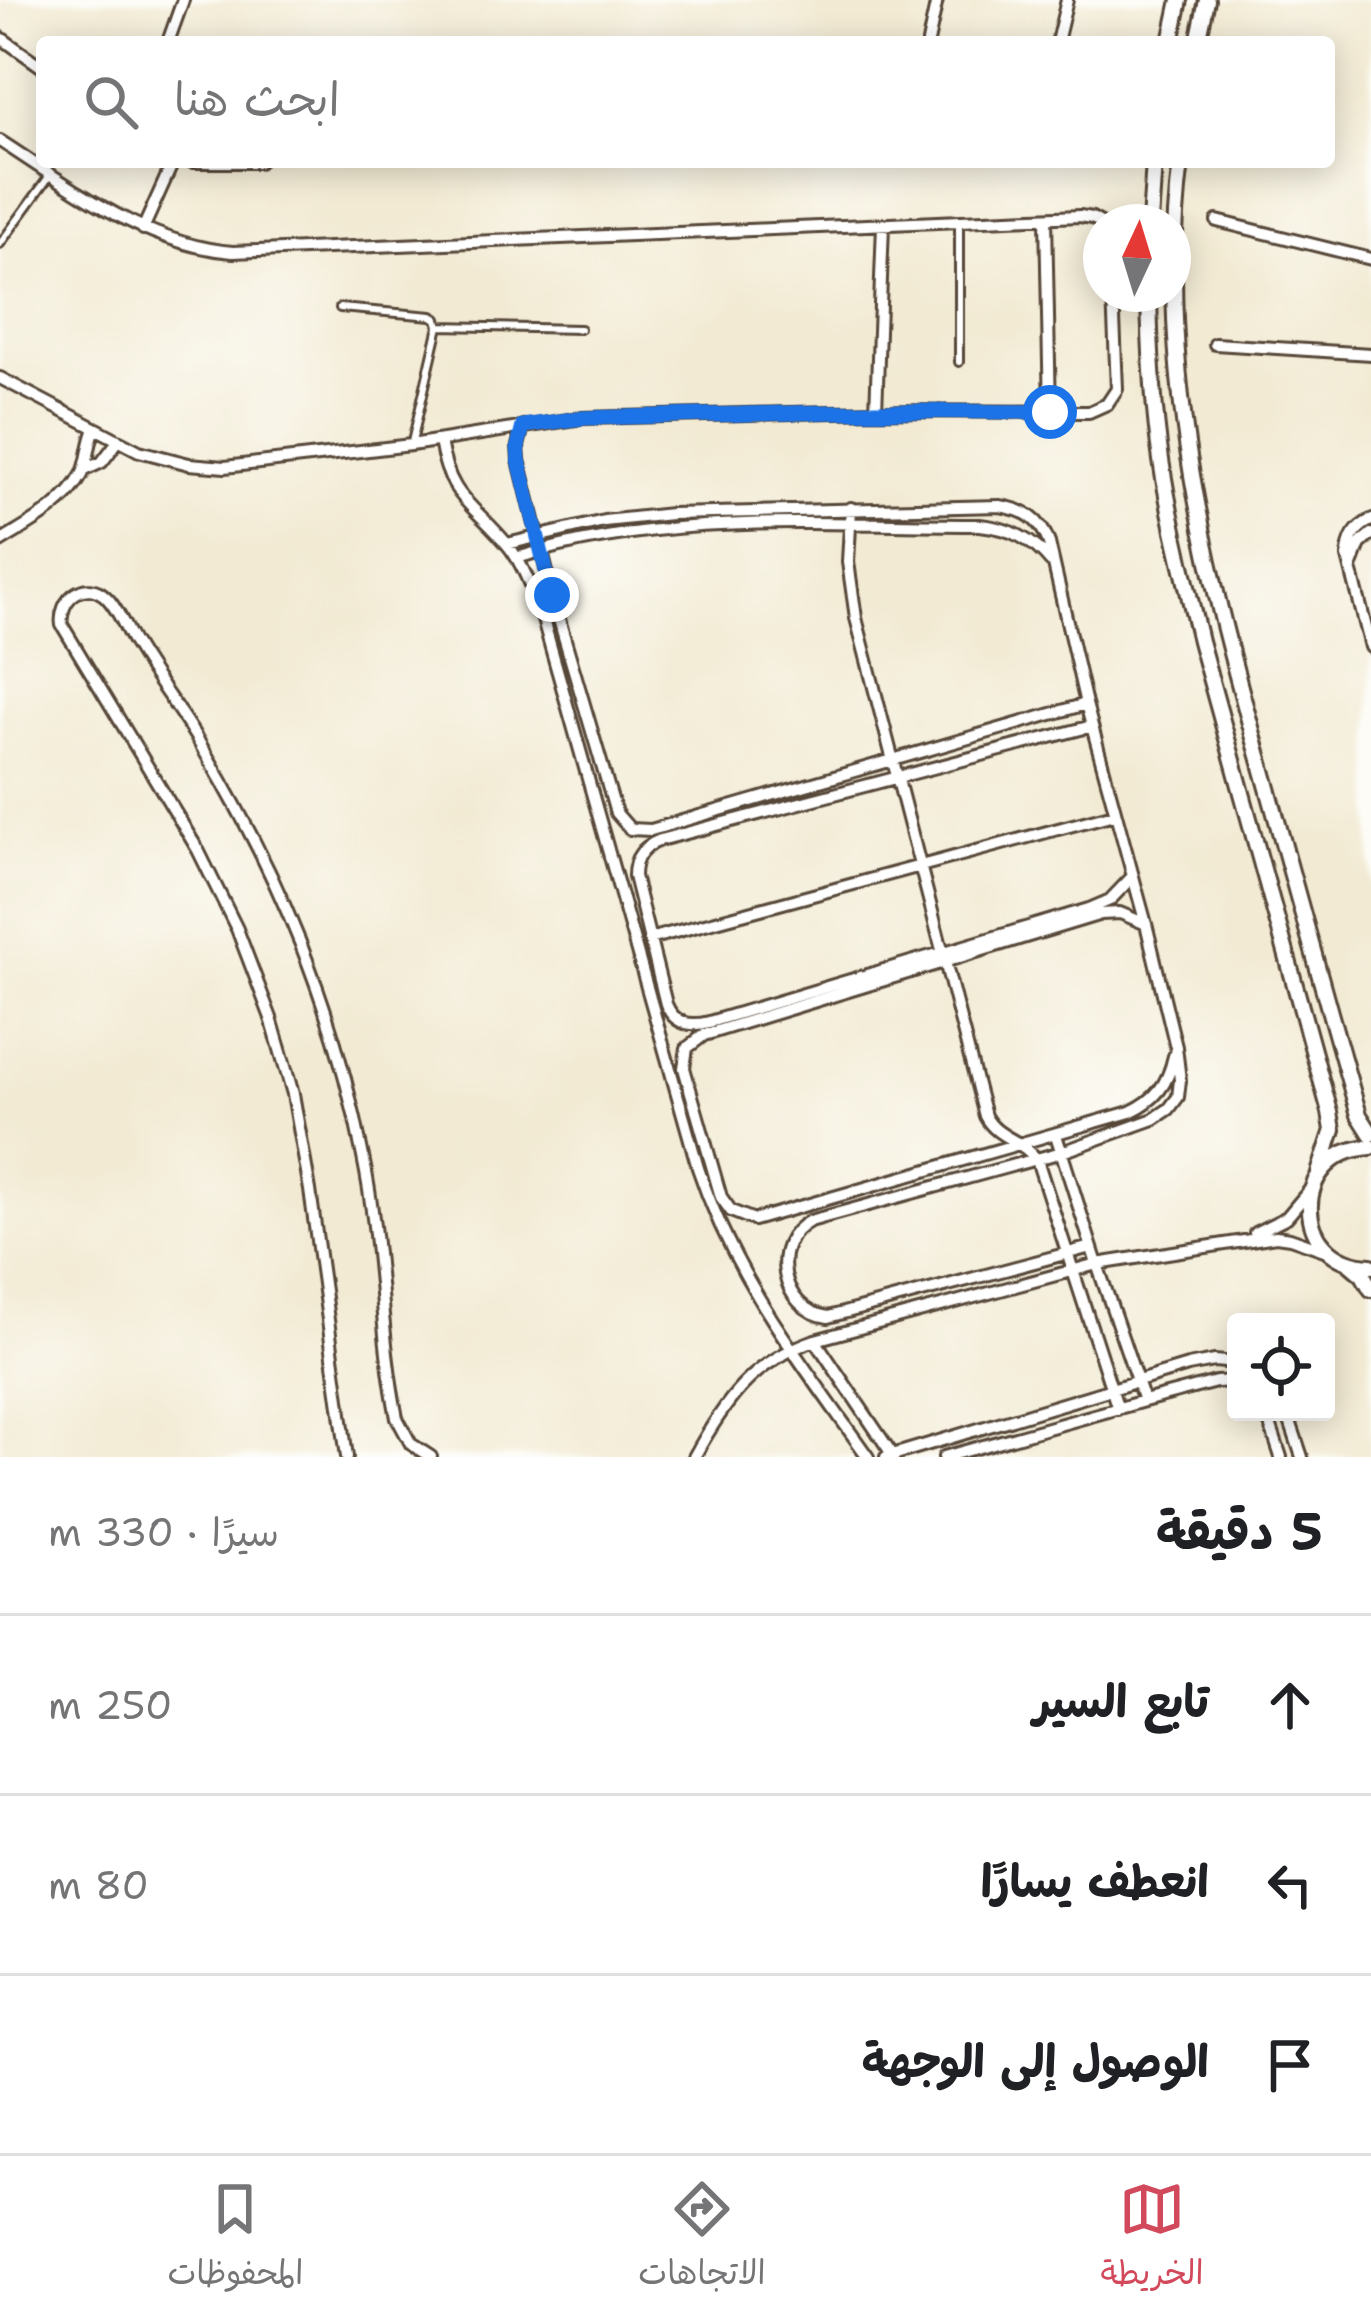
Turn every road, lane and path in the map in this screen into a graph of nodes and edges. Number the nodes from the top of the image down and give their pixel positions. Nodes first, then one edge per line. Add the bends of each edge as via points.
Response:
1 (182, 0) edge
2 (938, 0) edge
3 (1067, 0) edge
4 (1180, 0) edge
5 (1207, 0) edge
6 (171, 36) edge
7 (929, 36) edge
8 (1058, 36) edge
9 (1172, 36) edge
10 (1199, 36) edge
11 (0, 37) edge
12 (36, 63) edge
13 (0, 142) edge
14 (36, 165) edge
15 (41, 168) edge
16 (170, 168) edge
17 (1154, 168) edge
18 (1181, 168) edge
19 (51, 174) junction
20 (1151, 204) edge
21 (1083, 217) edge
22 (1046, 218) junction
23 (1217, 220) dead end
24 (959, 222) junction
25 (883, 225) junction
26 (143, 230) junction
27 (0, 244) edge
28 (1371, 259) edge
29 (340, 308) dead end
30 (1114, 312) edge
31 (1150, 312) edge
32 (439, 326) junction
33 (580, 329) dead end
34 (1215, 344) dead end
35 (1371, 354) edge
36 (959, 362) dead end
37 (0, 378) edge
38 (876, 411) junction
39 (1050, 412) junction
40 (523, 426) junction
41 (95, 430) junction
42 (118, 441) junction
43 (440, 441) junction
44 (411, 445) junction
45 (85, 470) junction
46 (851, 508) junction
47 (1371, 520) edge
48 (849, 525) junction
49 (1371, 534) edge
50 (536, 536) junction
51 (0, 542) edge
52 (507, 544) junction
53 (541, 551) junction
54 (518, 558) junction
55 (1054, 566) junction
56 (1351, 574) junction
57 (1371, 647) edge
58 (1086, 704) junction
59 (1092, 726) junction
60 (894, 759) junction
61 (898, 775) junction
62 (1114, 814) junction
63 (921, 865) junction
64 (1133, 876) junction
65 (1146, 924) junction
66 (649, 939) junction
67 (944, 957) junction
68 (1176, 1047) junction
69 (1371, 1134) edge
70 (1056, 1135) junction
71 (1023, 1144) junction
72 (1371, 1147) edge
73 (1062, 1152) junction
74 (1037, 1160) junction
75 (1316, 1180) junction
76 (1235, 1241) junction
77 (1091, 1247) junction
78 (1330, 1252) junction
79 (1067, 1254) junction
80 (1096, 1264) junction
81 (1350, 1264) junction
82 (1371, 1266) edge
83 (1072, 1271) junction
84 (1371, 1289) edge
85 (815, 1340) junction
86 (791, 1348) junction
87 (1227, 1362) edge
88 (1137, 1381) junction
89 (1227, 1381) edge
90 (1111, 1389) junction
91 (1144, 1401) junction
92 (1118, 1409) junction
93 (1269, 1421) edge
94 (1290, 1421) edge
95 (891, 1456) edge
96 (347, 1457) edge
97 (431, 1457) edge
98 (694, 1457) edge
99 (868, 1457) edge
100 (944, 1457) edge
101 (1281, 1457) edge
102 (1302, 1457) edge

1 - 6 street
2 - 7 street
3 - 8 street
4 - 9 street
5 - 10 street
11 - 12 street
13 - 14 street
15 - 19 street
16 - 26 street
17 - 20 street
18 - 69 street via 1176,369 1192,487 1252,731 1359,1115
19 - 26 street
19 - 27 lane
21 - 22 street
22 - 24 street
22 - 39 street
23 - 28 street
24 - 25 street
24 - 36 lane
25 - 26 street via 233,252
25 - 38 street
29 - 32 lane via 432,316
30 - 39 street via 1115,394 1096,411
31 - 75 street via 1161,460 1185,577 1330,1112 1333,1130
32 - 33 lane
32 - 44 lane
34 - 35 street
37 - 41 street
38 - 39 street
38 - 40 street
40 - 43 street
40 - 50 street via 519,460
41 - 42 street
41 - 45 street
42 - 44 street via 172,461 225,467
42 - 45 street
43 - 44 street
43 - 52 street via 462,498
45 - 51 street via 52,508
46 - 48 street
46 - 50 street via 637,517
46 - 55 street via 1013,508 1045,530
47 - 56 street via 1351,538
48 - 53 street via 681,527
48 - 55 street via 991,526 1031,542
48 - 60 street via 853,600
49 - 56 street
50 - 52 street
50 - 53 street
52 - 54 street
53 - 54 street
53 - 60 street via 616,813 630,829 651,830
54 - 86 street via 550,640 706,1192 742,1273
55 - 58 street
56 - 57 street
58 - 59 street
58 - 60 street
59 - 61 street
59 - 62 street
60 - 61 street
61 - 63 street
61 - 66 street via 646,847 634,876
62 - 63 street
62 - 64 street
63 - 66 street
63 - 67 street
64 - 65 street
64 - 67 street via 1100,905
65 - 67 street via 1100,914
65 - 68 street
66 - 67 street via 669,1011 694,1025
67 - 71 street via 985,1116
67 - 71 street via 692,1042 684,1068 721,1198 739,1216 762,1219
68 - 70 street via 1150,1101
68 - 73 street via 1180,1090 1169,1109
70 - 71 street
70 - 73 street
71 - 74 street
72 - 75 street via 1342,1153
73 - 74 street
73 - 77 street
74 - 79 street
74 - 79 street via 810,1221 789,1239 785,1277 806,1311 828,1317
75 - 76 street via 1287,1217
75 - 78 street via 1311,1222
76 - 78 street via 1276,1236
76 - 80 street
77 - 79 street
77 - 80 street
78 - 81 street
79 - 83 street
80 - 83 street
80 - 88 street
81 - 82 street
81 - 84 street
83 - 85 street
83 - 90 street
85 - 86 street
85 - 95 street
86 - 98 street via 735,1392
86 - 99 street
87 - 88 street
88 - 90 street
88 - 91 street
89 - 91 street
90 - 92 street
90 - 95 street
91 - 92 street
92 - 100 street
93 - 101 street
94 - 102 street
96 - 97 street via 286,1062 198,850 62,625 66,600 80,591 98,591 111,602 214,767 296,928 363,1156 397,1418 411,1444

